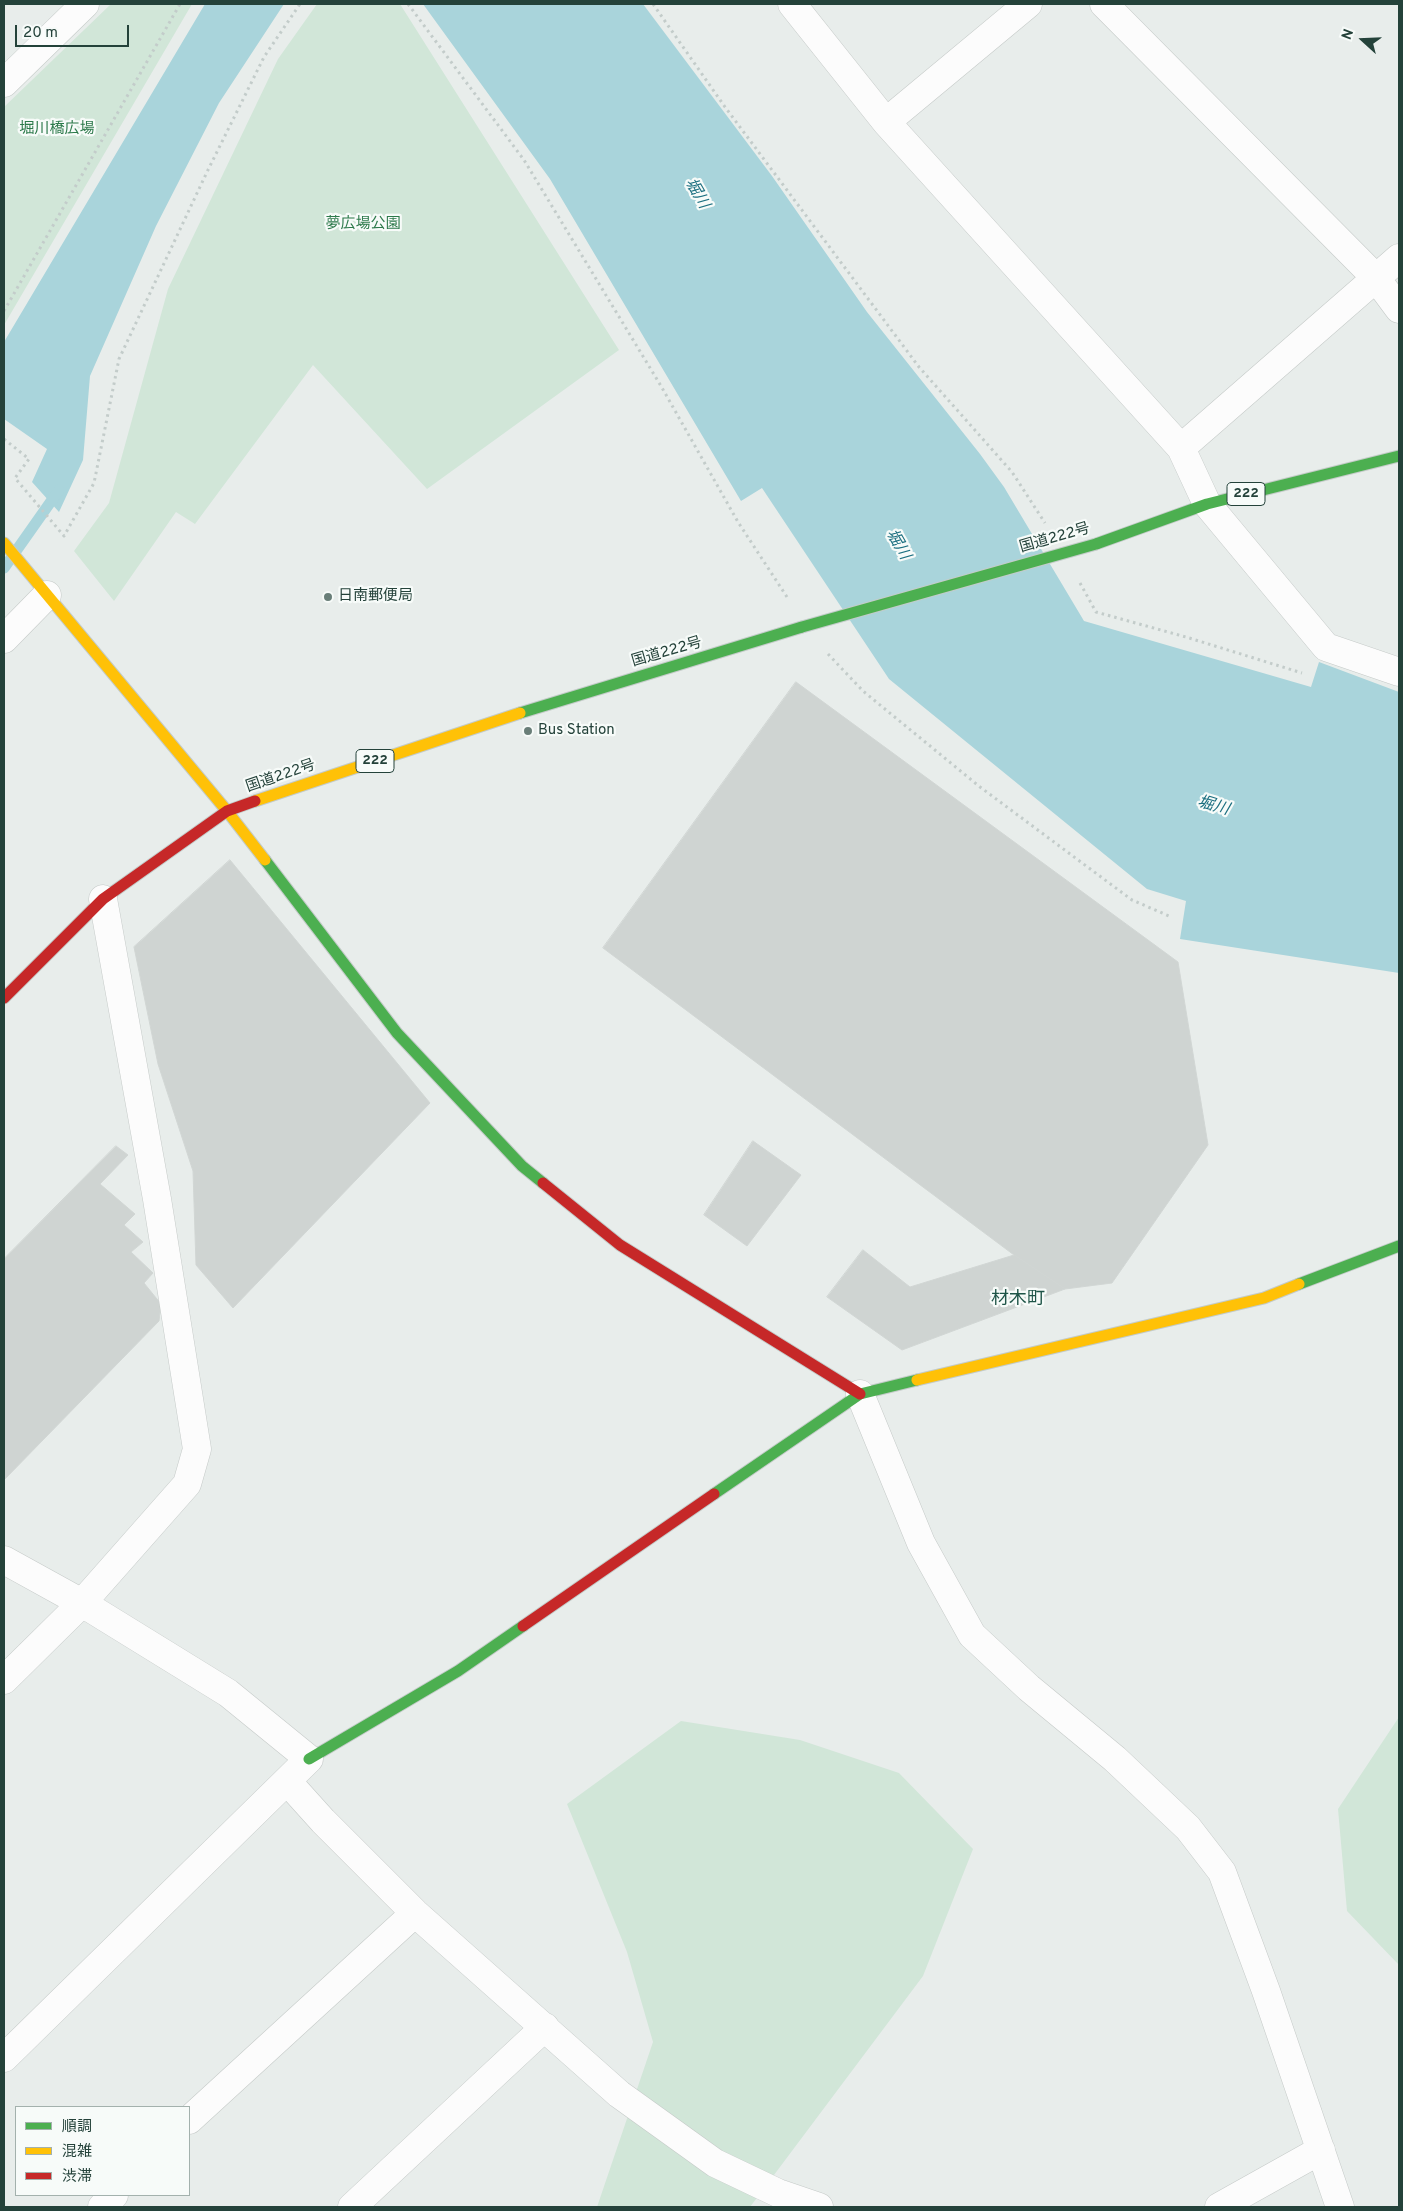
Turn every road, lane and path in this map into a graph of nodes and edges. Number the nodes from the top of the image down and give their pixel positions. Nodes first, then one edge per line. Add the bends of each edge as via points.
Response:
1 (180, 4) edge
2 (300, 4) edge
3 (408, 4) edge
4 (653, 4) edge
5 (792, 4) edge
6 (1028, 4) edge
7 (1104, 4) edge
8 (70, 9) edge
9 (4, 83) edge
10 (886, 122) junction
11 (1399, 258) edge
12 (1376, 278) junction
13 (1399, 309) edge
14 (4, 311) edge
15 (4, 439) edge
16 (1181, 448) junction
17 (1399, 456) edge
18 (1207, 504) junction
19 (4, 543) edge
20 (1064, 553) junction
21 (39, 586) junction
22 (802, 627) junction
23 (4, 639) edge
24 (1399, 672) edge
25 (1302, 673) dead end
26 (227, 811) junction
27 (103, 899) junction
28 (1169, 916) dead end
29 (4, 998) edge
30 (1399, 1246) edge
31 (860, 1394) junction
32 (4, 1560) edge
33 (82, 1604) junction
34 (4, 1680) edge
35 (309, 1759) junction
36 (287, 1781) junction
37 (416, 1913) junction
38 (545, 2027) junction
39 (4, 2058) edge
40 (190, 2119) edge
41 (1321, 2150) junction
42 (113, 2196) edge
43 (102, 2207) edge
44 (352, 2207) edge
45 (819, 2207) edge
46 (1219, 2207) edge
47 (1340, 2207) edge

1 - 14 path
2 - 15 path via 264,57 119,359 94,483 64,536 14,478 29,459
3 - 22 path via 524,160 661,386 738,522 781,586
4 - 20 path via 725,107 919,367 1012,472
5 - 10 street
6 - 10 street
7 - 12 street
8 - 9 street
10 - 16 street
11 - 12 street
12 - 13 street
12 - 16 street
16 - 18 street
17 - 18 main road, 国道222号 / 222
18 - 20 main road, 国道222号 / 222, bridge
18 - 24 street via 1326,647
19 - 21 main road
20 - 22 main road, 国道222号 / 222, bridge
20 - 25 path via 1096,612
21 - 23 street
21 - 26 main road
22 - 26 main road, 国道222号 / 222 via 481,724
22 - 28 path via 863,691 980,787 1132,900
26 - 27 main road, 国道222号 / 222
26 - 31 main road via 397,1033 522,1166 620,1245
27 - 29 main road, 国道222号 / 222
27 - 33 street via 157,1199 197,1449 186,1484
30 - 31 main road via 1264,1298
31 - 35 main road via 458,1671
31 - 41 street via 921,1543 972,1635 1029,1688 1116,1759 1188,1828 1222,1872
32 - 33 street
33 - 34 street
33 - 35 street via 228,1693
35 - 36 street
36 - 37 street
36 - 39 street
37 - 38 street
37 - 40 street
38 - 44 street
38 - 45 street via 619,2094 715,2163 778,2193
41 - 46 street
41 - 47 street
42 - 43 street

